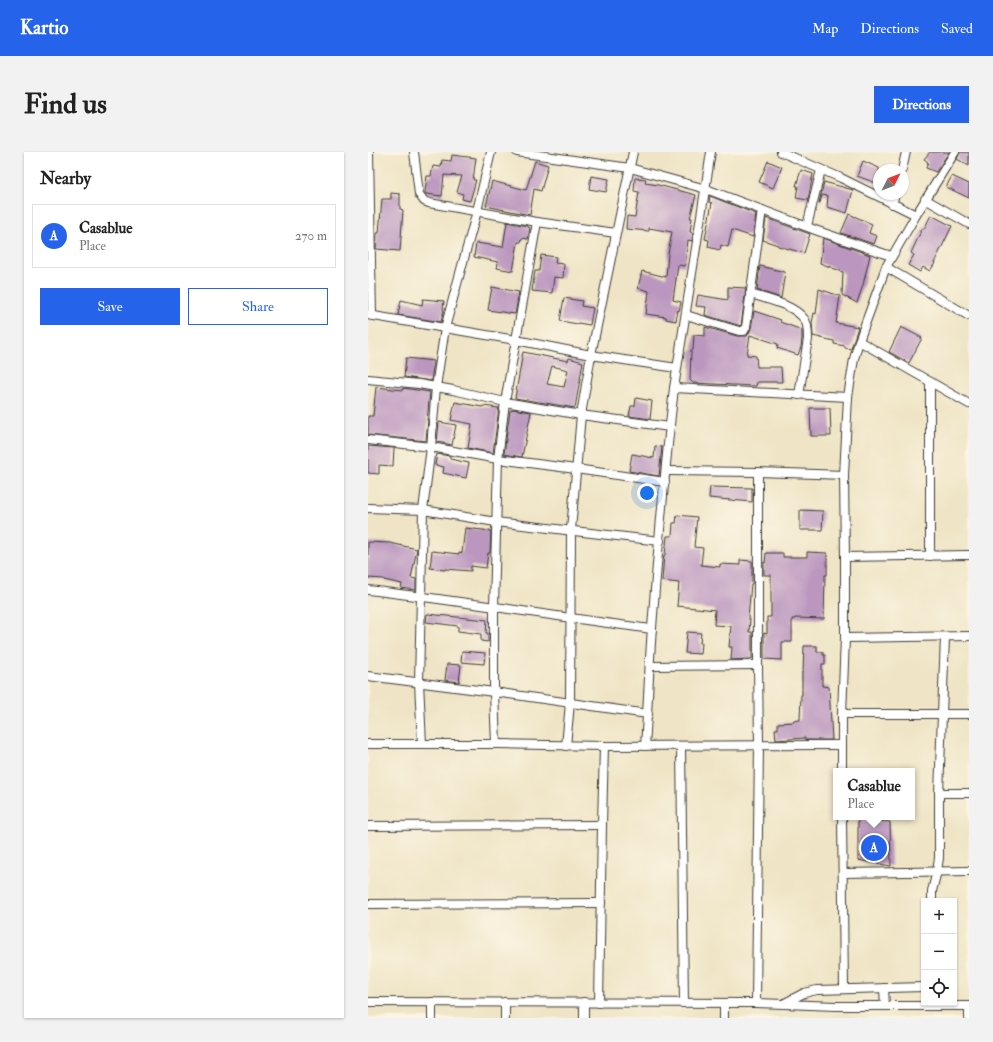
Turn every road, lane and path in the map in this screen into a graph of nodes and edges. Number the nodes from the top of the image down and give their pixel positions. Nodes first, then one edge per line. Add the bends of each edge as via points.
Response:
1 (369, 152) edge
2 (414, 152) edge
3 (491, 152) edge
4 (517, 152) edge
5 (633, 152) edge
6 (711, 152) edge
7 (781, 152) edge
8 (906, 152) edge
9 (954, 152) edge
10 (558, 155) edge
11 (903, 164) edge
12 (630, 168) junction
13 (821, 170) junction
14 (706, 189) junction
15 (925, 199) junction
16 (893, 200) edge
17 (892, 204) junction
18 (762, 210) junction
19 (477, 211) junction
20 (916, 215) junction
21 (537, 222) junction
22 (969, 224) edge
23 (807, 226) junction
24 (616, 233) junction
25 (891, 256) junction
26 (886, 267) junction
27 (750, 294) junction
28 (686, 314) junction
29 (370, 316) edge
30 (969, 316) edge
31 (445, 328) junction
32 (516, 340) junction
33 (859, 341) junction
34 (591, 355) junction
35 (677, 368) junction
36 (368, 379) edge
37 (930, 382) junction
38 (436, 387) junction
39 (674, 388) junction
40 (799, 395) junction
41 (848, 397) junction
42 (505, 402) junction
43 (969, 404) edge
44 (581, 415) junction
45 (670, 427) junction
46 (368, 440) edge
47 (430, 447) junction
48 (498, 459) junction
49 (576, 469) junction
50 (666, 471) junction
51 (758, 472) junction
52 (844, 475) junction
53 (665, 482) junction
54 (368, 508) edge
55 (424, 510) junction
56 (496, 522) junction
57 (571, 530) junction
58 (660, 541) junction
59 (969, 555) edge
60 (930, 556) junction
61 (845, 557) junction
62 (368, 590) edge
63 (421, 596) junction
64 (494, 607) junction
65 (570, 619) junction
66 (652, 629) junction
67 (969, 636) edge
68 (945, 637) junction
69 (845, 638) junction
70 (758, 665) junction
71 (650, 666) junction
72 (368, 676) edge
73 (419, 682) junction
74 (494, 692) junction
75 (570, 703) junction
76 (648, 714) junction
77 (842, 714) junction
78 (942, 714) junction
79 (969, 714) edge
80 (368, 744) edge
81 (422, 744) junction
82 (496, 744) junction
83 (759, 745) junction
84 (842, 745) junction
85 (566, 746) junction
86 (604, 746) junction
87 (645, 746) junction
88 (680, 746) junction
89 (842, 768) edge
90 (939, 793) junction
91 (969, 793) edge
92 (842, 820) edge
93 (602, 825) junction
94 (368, 826) edge
95 (937, 871) junction
96 (969, 871) edge
97 (842, 873) junction
98 (932, 898) edge
99 (600, 903) junction
100 (368, 904) edge
101 (921, 987) edge
102 (844, 988) junction
103 (884, 988) junction
104 (957, 1001) edge
105 (368, 1002) edge
106 (432, 1002) junction
107 (505, 1002) junction
108 (584, 1002) junction
109 (599, 1002) junction
110 (684, 1003) junction
111 (724, 1003) junction
112 (756, 1003) junction
113 (782, 1004) junction
114 (885, 1006) junction
115 (966, 1006) edge
116 (432, 1018) edge
117 (505, 1018) edge
118 (584, 1018) edge
119 (724, 1018) edge
120 (969, 1018) edge

1 - 29 street
2 - 19 street via 419,194 424,201
3 - 19 street
4 - 10 street
5 - 12 street
6 - 14 street
7 - 13 street
8 - 11 street
9 - 15 street
10 - 12 street
12 - 14 street
12 - 24 street
13 - 17 street
13 - 23 street
14 - 18 street
14 - 28 street
15 - 20 street
15 - 22 street
16 - 17 street
17 - 20 street
18 - 23 street
18 - 27 street
19 - 21 street
19 - 31 street
20 - 25 street
21 - 24 street
21 - 32 street
23 - 25 street
24 - 34 street
25 - 26 street
26 - 30 street
26 - 33 street
27 - 28 street via 744,331
27 - 40 street via 794,309 805,320 808,339
28 - 35 street
29 - 31 street
31 - 32 street
31 - 38 street
32 - 34 street
32 - 42 street
33 - 37 street
33 - 41 street
34 - 35 street
34 - 44 street
35 - 39 street
36 - 38 street
37 - 43 street
37 - 60 street
38 - 42 street
38 - 47 street
39 - 40 street
39 - 45 street
40 - 41 street
41 - 52 street
42 - 44 street
42 - 48 street
44 - 45 street
44 - 49 street
45 - 50 street
46 - 47 street
47 - 48 street
47 - 55 street
48 - 49 street
48 - 56 street
49 - 53 street
49 - 57 street
50 - 51 street
50 - 53 street
51 - 52 street
51 - 70 street
52 - 61 street
53 - 58 street
54 - 55 street
55 - 56 street
55 - 63 street
56 - 57 street
56 - 64 street
57 - 58 street
57 - 65 street
58 - 66 street
59 - 60 street
60 - 61 street
61 - 69 street
62 - 63 street
63 - 64 street
63 - 73 street
64 - 65 street
64 - 74 street
65 - 66 street
65 - 75 street
66 - 71 street
67 - 68 street
68 - 69 street
68 - 78 street
69 - 77 street
70 - 71 street
70 - 83 street
71 - 76 street
72 - 73 street
73 - 74 street
73 - 81 street
74 - 75 street
74 - 82 street
75 - 76 street
75 - 85 street
76 - 87 street
77 - 78 street
77 - 84 street
78 - 79 street
78 - 90 street
80 - 81 street
81 - 82 street
82 - 85 street
83 - 84 street
83 - 88 street
83 - 112 street
84 - 89 street
85 - 86 street
86 - 87 street
86 - 93 street
87 - 88 street
88 - 110 street
90 - 91 street
90 - 95 street
92 - 97 street
93 - 94 street
93 - 99 street
95 - 96 street
95 - 97 street
95 - 98 street
97 - 102 street
99 - 100 street
99 - 109 street
101 - 103 street
102 - 103 street
102 - 113 street via 811,990
103 - 114 street
104 - 115 street
105 - 106 street
106 - 107 street
106 - 116 street
107 - 108 street
107 - 117 street
108 - 109 street
108 - 118 street
109 - 110 street
110 - 111 street
111 - 112 street
111 - 119 street
112 - 113 street
113 - 114 street
114 - 115 street
115 - 120 street

